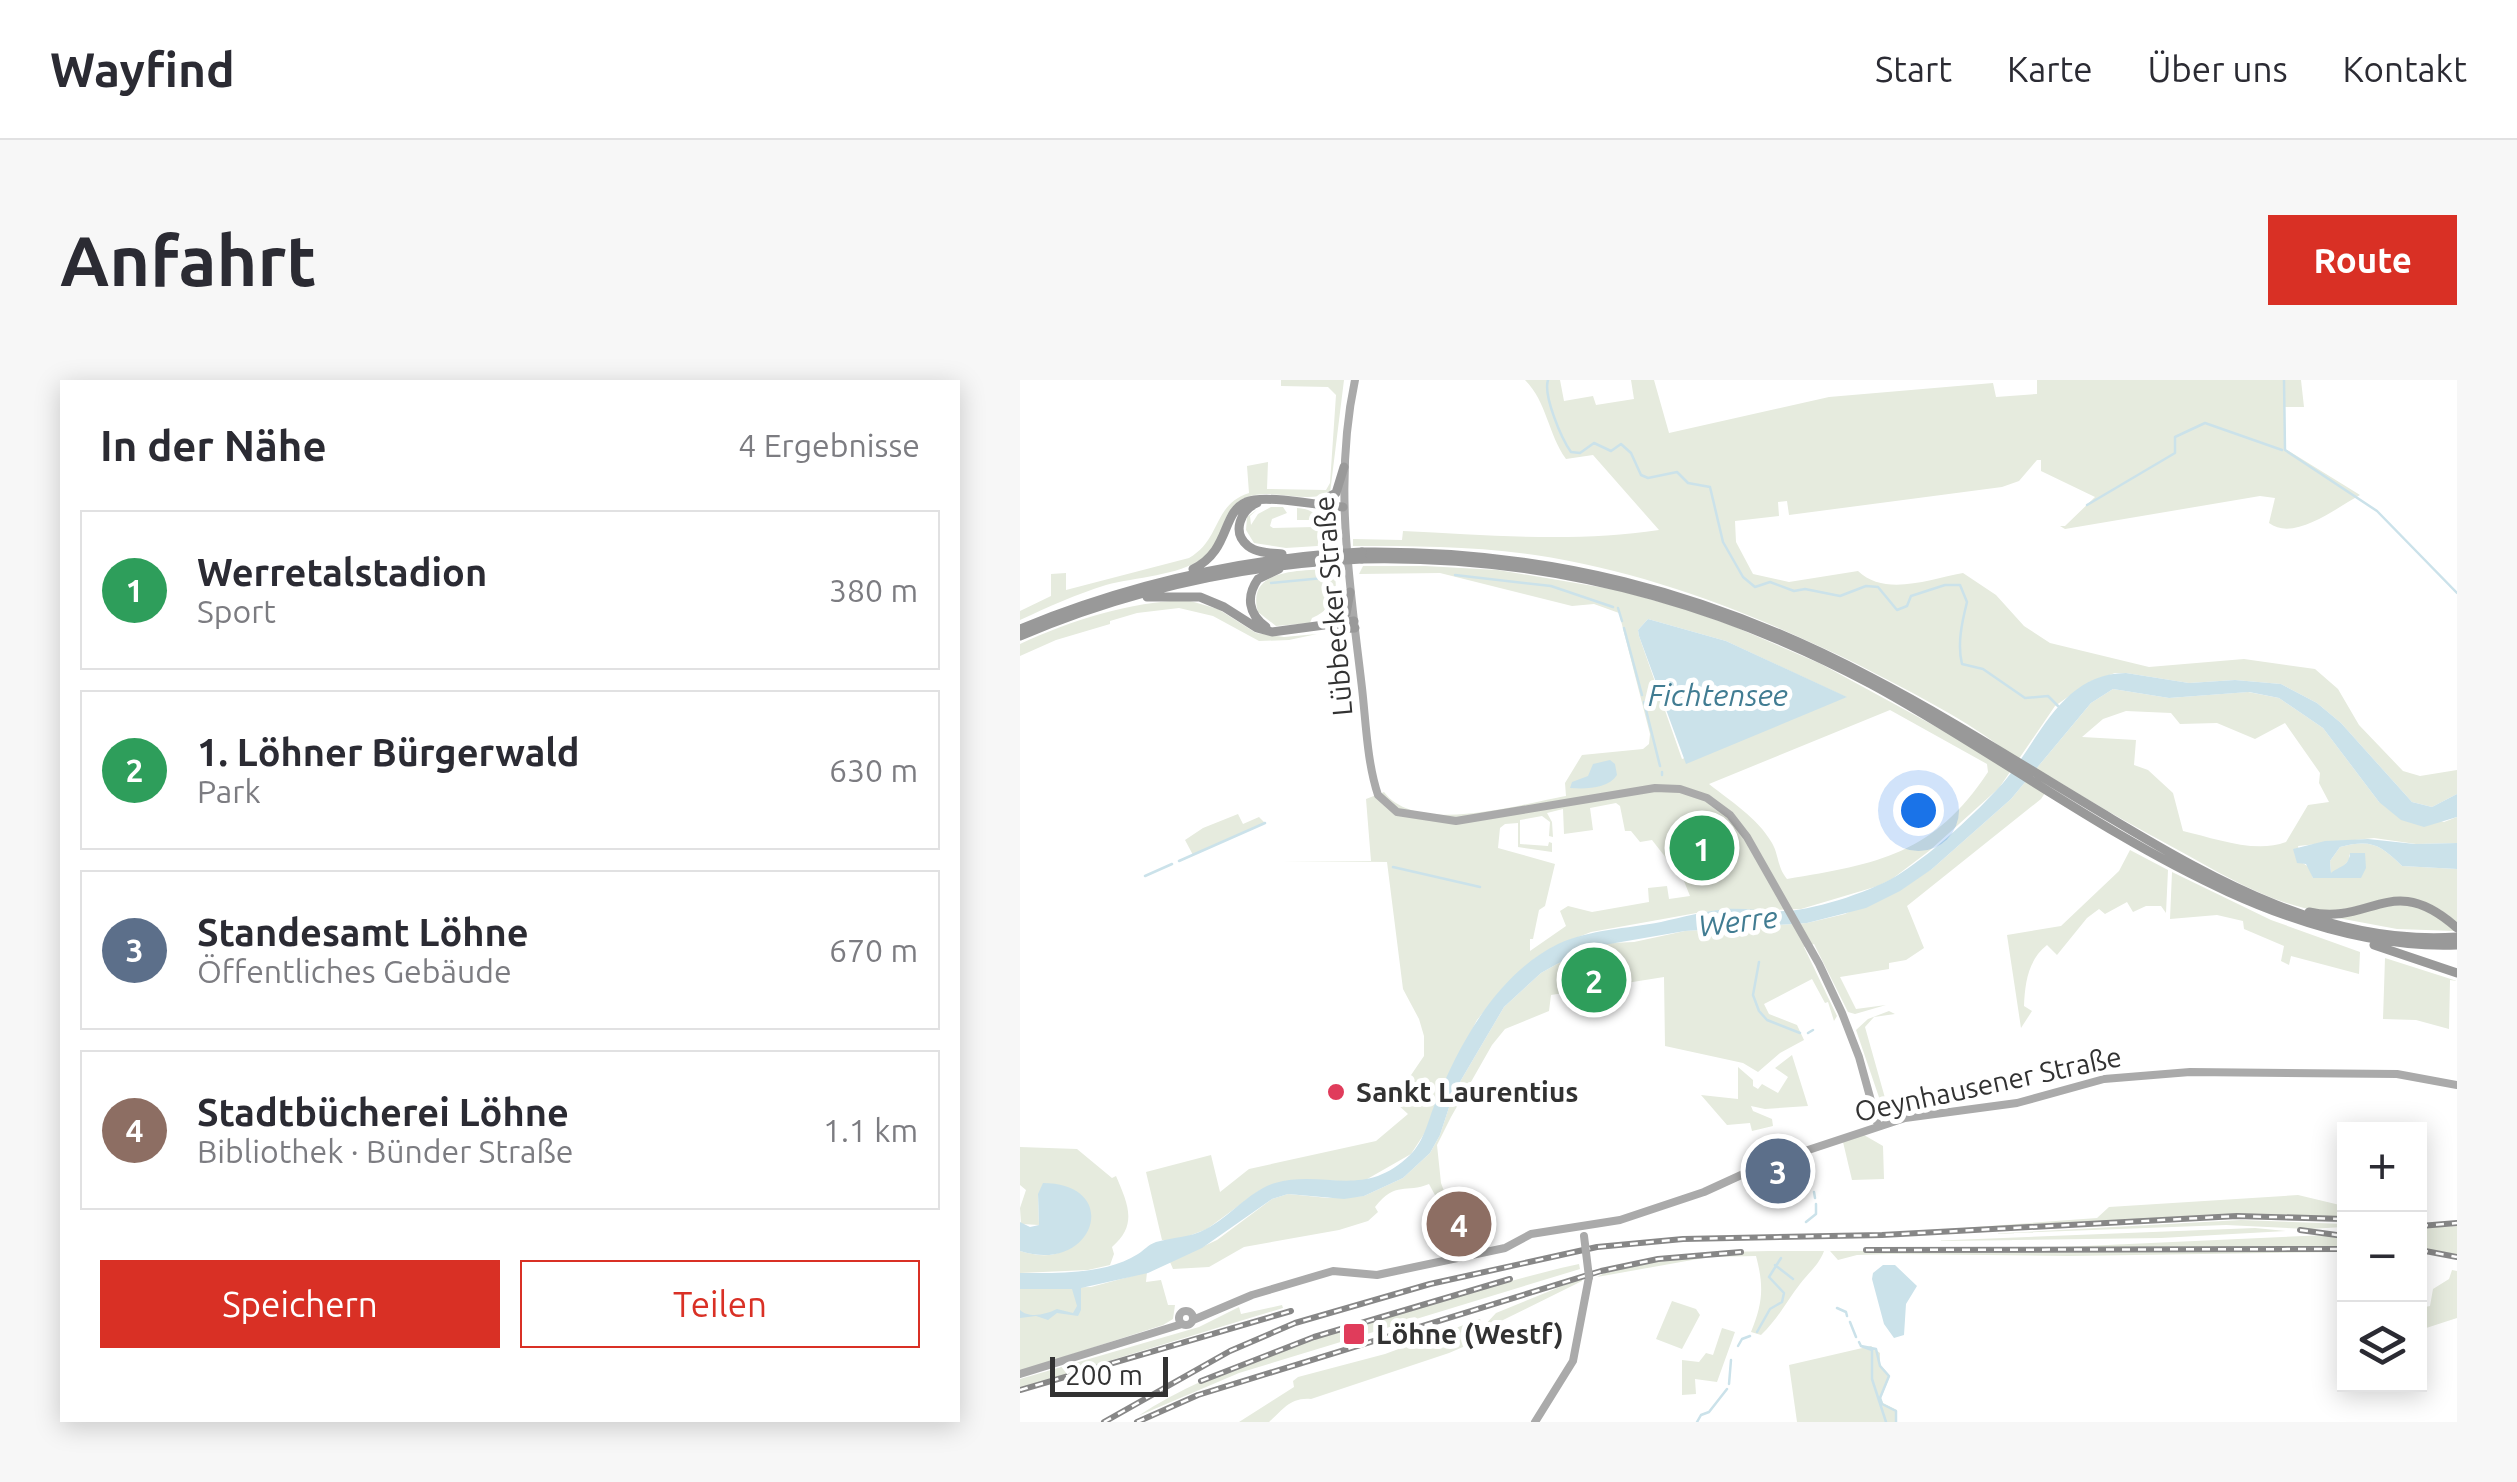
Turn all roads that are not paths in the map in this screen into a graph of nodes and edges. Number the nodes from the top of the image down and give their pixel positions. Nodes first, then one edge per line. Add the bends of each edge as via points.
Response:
1 (1355, 380) edge
2 (1344, 468) junction
3 (1324, 500) junction
4 (1270, 501) junction
5 (1304, 502) junction
6 (1343, 504) junction
7 (1310, 556) junction
8 (1329, 557) junction
9 (1300, 563) junction
10 (1162, 580) junction
11 (1350, 592) junction
12 (1110, 602) junction
13 (1335, 623) junction
14 (1354, 624) junction
15 (1313, 628) junction
16 (1020, 632) edge
17 (1283, 632) junction
18 (2046, 784) junction
19 (2268, 902) junction
20 (2457, 928) edge
21 (2329, 930) junction
22 (2457, 937) edge
23 (2457, 945) edge
24 (2457, 973) edge
25 (2457, 1085) edge
26 (1874, 1108) junction
27 (1905, 1118) junction
28 (1878, 1126) junction
29 (1583, 1232) junction
30 (1020, 1374) edge
31 (1535, 1422) edge

1 - 2 main road, Lübbecker Straße
2 - 3 highway via 1336,492
2 - 6 main road, Lübbecker Straße
3 - 5 highway
3 - 6 highway
4 - 5 highway
4 - 7 highway via 1242,514 1239,532 1246,545
4 - 10 highway via 1245,502 1231,516 1213,557
5 - 6 highway
6 - 11 main road, Lübbecker Straße
7 - 8 highway
7 - 10 highway
8 - 9 highway
8 - 18 highway, bridge via 1472,555 1532,562 1714,607 1887,686
9 - 12 highway
9 - 17 highway via 1266,574 1252,590 1256,620
10 - 16 highway
11 - 13 highway via 1346,614
11 - 14 main road, Lübbecker Straße
12 - 16 highway
12 - 17 highway via 1190,595 1224,606 1257,628
13 - 14 highway
13 - 15 highway
14 - 15 highway
14 - 26 main road, Lübbecker Straße via 1376,788 1385,804 1403,814 1468,821 1680,788 1726,811 1806,942 1846,1024
15 - 17 highway
18 - 19 highway
18 - 21 highway via 2213,884
19 - 20 highway via 2328,914 2405,900 2429,906
19 - 22 highway via 2358,929
21 - 23 highway via 2399,944
21 - 24 highway
25 - 27 main road, Oeynhausener Straße via 2396,1074 2163,1072
26 - 27 main road
26 - 28 main road
27 - 28 main road, Oeynhausener Straße
28 - 29 main road, Oeynhausener Straße
29 - 30 main road, Oeynhausener Straße via 1531,1234 1506,1248 1378,1275 1334,1270 1192,1317 1190,1324
29 - 31 main road, bridge via 1589,1277 1573,1361

